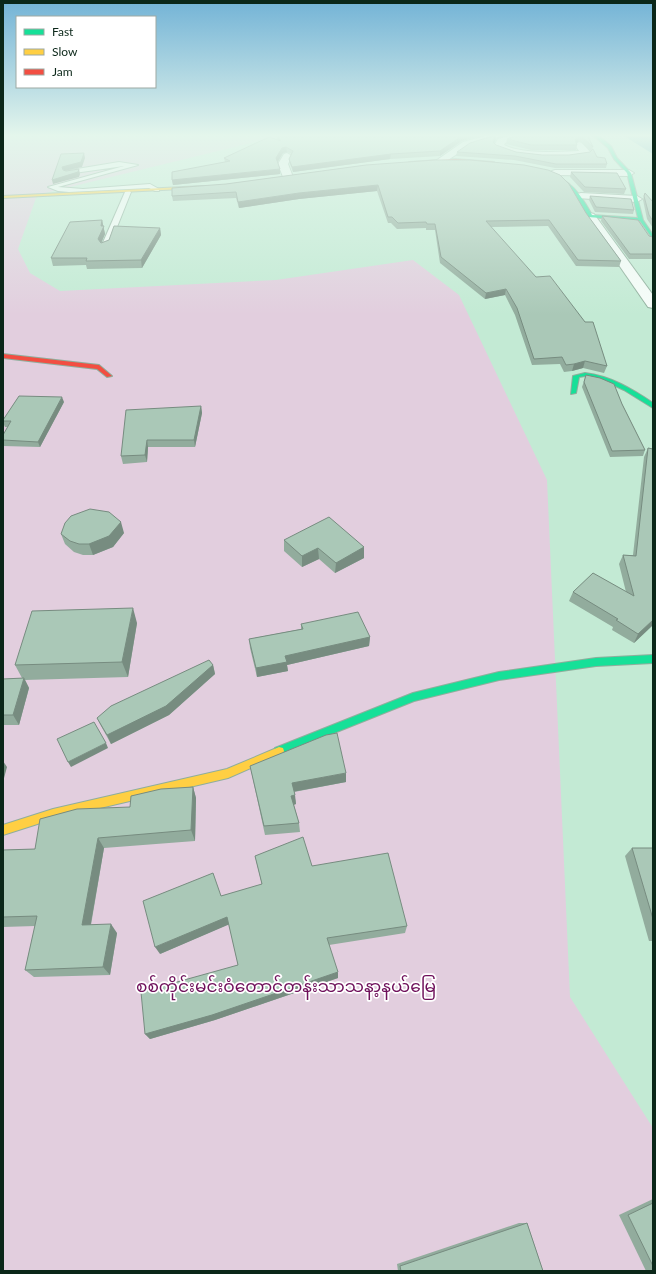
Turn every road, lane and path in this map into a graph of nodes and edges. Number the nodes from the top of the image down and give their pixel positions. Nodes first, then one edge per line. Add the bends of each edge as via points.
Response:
1 (42, 195) edge
2 (127, 195) edge
3 (581, 196) joint
4 (3, 197) edge
5 (637, 198) joint
6 (590, 216) junction
7 (641, 220) junction
8 (653, 238) edge
9 (105, 247) edge
10 (653, 304) edge
11 (3, 356) edge
12 (109, 376) dead end
13 (573, 394) dead end
14 (653, 406) edge
15 (653, 659) edge
16 (3, 830) edge

1 - 4 street
2 - 9 lane
3 - 5 street
3 - 6 street
5 - 7 street
6 - 7 street
6 - 10 street
7 - 8 street
11 - 12 street via 98,367
13 - 14 street via 576,376 582,373 604,378
15 - 16 street via 596,662 499,676 413,697 228,773 53,814

